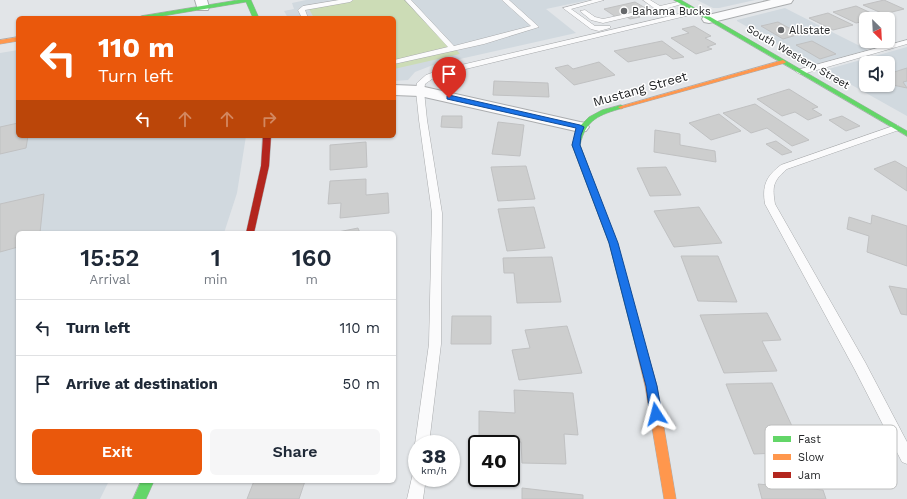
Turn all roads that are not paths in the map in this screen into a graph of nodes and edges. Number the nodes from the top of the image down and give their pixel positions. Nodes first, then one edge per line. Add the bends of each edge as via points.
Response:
1 (247, 0) edge
2 (350, 0) edge
3 (408, 0) edge
4 (505, 0) edge
5 (601, 0) edge
6 (646, 0) edge
7 (787, 0) edge
8 (679, 1) edge
9 (202, 4) edge
10 (659, 8) junction
11 (696, 12) junction
12 (150, 16) edge
13 (255, 16) edge
14 (304, 16) edge
15 (708, 19) junction
16 (16, 39) edge
17 (0, 42) edge
18 (907, 42) edge
19 (453, 49) junction
20 (396, 62) edge
21 (783, 62) junction
22 (800, 72) junction
23 (396, 90) edge
24 (420, 91) junction
25 (580, 127) junction
26 (896, 128) junction
27 (907, 134) edge
28 (267, 138) edge
29 (250, 231) edge
30 (890, 425) edge
31 (423, 435) edge
32 (897, 438) edge
33 (907, 457) edge
34 (147, 483) edge
35 (417, 487) edge
36 (139, 499) edge
37 (415, 499) edge
38 (670, 499) edge

1 - 9 street
1 - 13 street
2 - 14 lane via 303,8 300,10
3 - 19 lane
4 - 19 lane via 536,27
5 - 10 lane via 566,8 595,29 666,13
6 - 10 lane
7 - 15 street
8 - 10 lane
8 - 11 street, South Western Street
9 - 12 street
11 - 15 street, South Western Street
11 - 24 lane via 444,72 421,83
15 - 21 street, South Western Street
16 - 17 street
18 - 22 lane
19 - 20 lane
21 - 22 street, South Western Street
21 - 25 street, Mustang Street via 599,114 588,119
22 - 26 street, South Western Street
23 - 24 street
24 - 25 street
24 - 31 lane via 438,213 436,344
25 - 38 street via 576,145 613,243 651,386
26 - 27 street, South Western Street
26 - 30 lane via 784,167 771,177 767,191 770,204
28 - 29 street via 264,166
32 - 33 lane
34 - 36 street
35 - 37 lane

